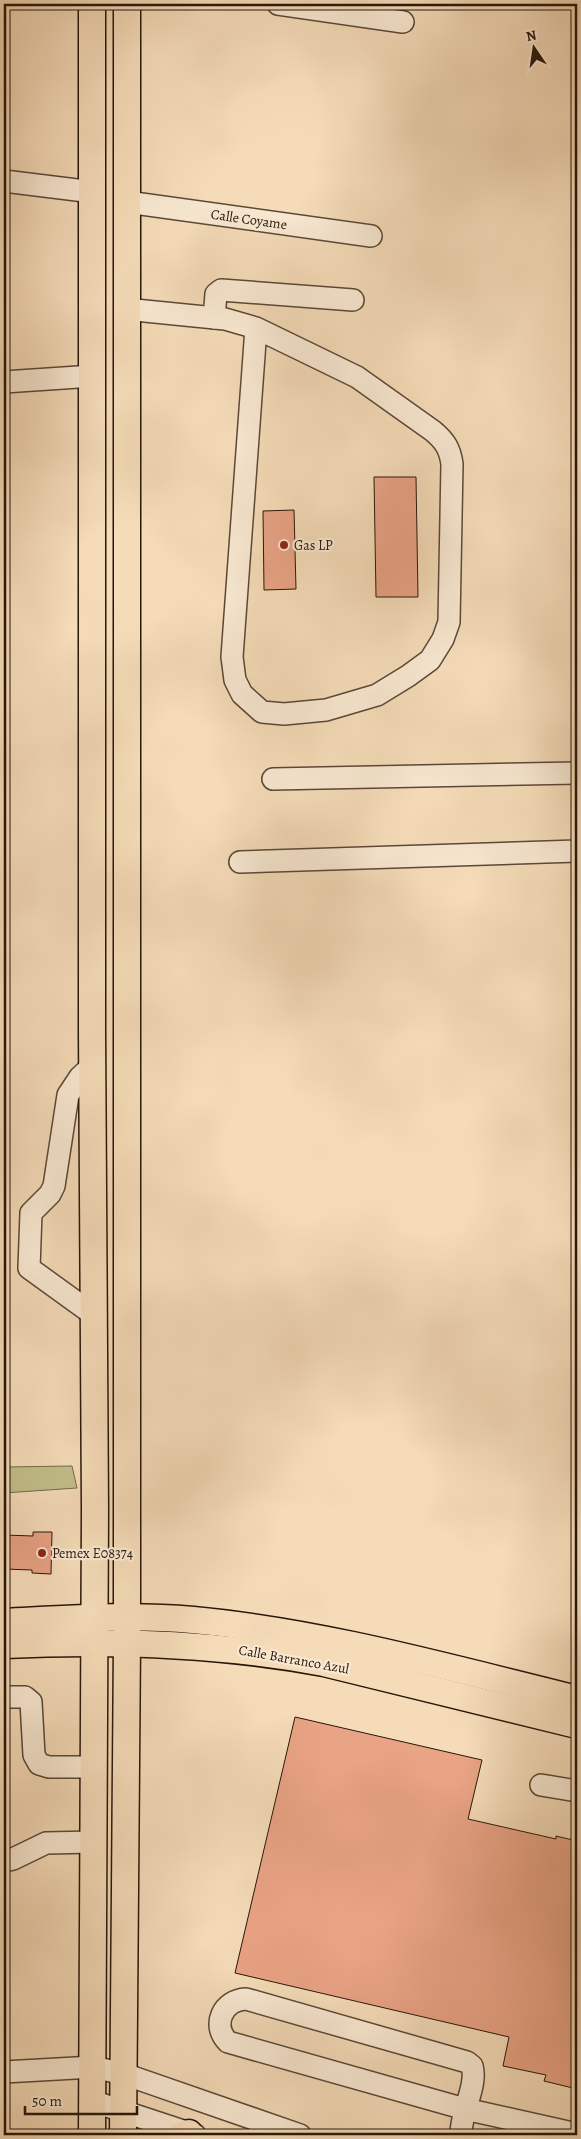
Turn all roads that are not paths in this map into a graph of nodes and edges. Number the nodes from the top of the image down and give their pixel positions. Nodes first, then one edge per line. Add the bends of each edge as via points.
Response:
1 (92, 4) edge
2 (127, 4) edge
3 (278, 4) edge
4 (403, 22) dead end
5 (4, 180) edge
6 (93, 192) junction
7 (126, 202) junction
8 (371, 236) dead end
9 (353, 300) dead end
10 (125, 309) junction
11 (214, 318) junction
12 (256, 328) junction
13 (93, 376) junction
14 (4, 382) edge
15 (125, 543) junction
16 (93, 544) junction
17 (577, 772) edge
18 (273, 779) dead end
19 (577, 851) edge
20 (240, 862) dead end
21 (92, 1066) junction
22 (94, 1315) junction
23 (95, 1545) junction
24 (51, 1620) junction
25 (4, 1622) edge
26 (94, 1630) junction
27 (127, 1630) junction
28 (33, 1644) junction
29 (4, 1645) edge
30 (95, 1688) junction
31 (4, 1697) edge
32 (577, 1699) edge
33 (577, 1725) edge
34 (94, 1767) junction
35 (542, 1785) dead end
36 (577, 1791) edge
37 (94, 1842) junction
38 (4, 1861) edge
39 (92, 2067) junction
40 (4, 2072) edge
41 (124, 2074) junction
42 (92, 2101) junction
43 (466, 2109) junction
44 (123, 2123) edge
45 (577, 2134) edge
46 (92, 2135) edge
47 (189, 2135) edge
48 (300, 2135) edge
49 (461, 2135) edge

1 - 6 main road
2 - 7 main road
3 - 4 street
5 - 6 street
6 - 13 main road
7 - 8 street, Calle Coyame
7 - 10 main road
9 - 11 street via 221,290 216,294
10 - 11 street
10 - 15 main road
11 - 12 street
12 - 12 street via 368,385 433,431 444,440 450,452 449,622 443,640 430,660 377,695 326,710 284,714 262,712 242,694 235,680 232,657
13 - 14 street
13 - 16 main road
15 - 16 main road
15 - 27 main road
16 - 21 main road
17 - 18 street
19 - 20 street
21 - 22 main road
21 - 22 street via 68,1095 54,1186 31,1213 29,1268
22 - 23 main road
23 - 24 main road via 80,1597 68,1611
23 - 26 main road
24 - 25 main road, Calle Barranco Azul
24 - 26 main road, Calle Barranco Azul
26 - 27 main road, Calle Barranco Azul
26 - 28 main road, Calle Barranco Azul
26 - 30 main road
27 - 32 main road, Calle Barranco Azul via 193,1620 328,1639
27 - 33 main road, Calle Barranco Azul via 296,1657
27 - 41 main road
28 - 29 main road, Calle Barranco Azul
28 - 30 main road via 66,1657
30 - 34 main road
31 - 34 street via 25,1697 31,1702 34,1755 39,1764
34 - 37 main road
35 - 36 street
37 - 38 street via 46,1843
37 - 39 main road
39 - 40 street
39 - 41 street
39 - 42 main road
41 - 44 main road
41 - 48 street
42 - 44 street
42 - 46 main road
43 - 43 street via 228,2042 220,2030 222,2014 232,2002 246,1999 467,2062 474,2071
43 - 45 street
43 - 49 street
44 - 47 street

